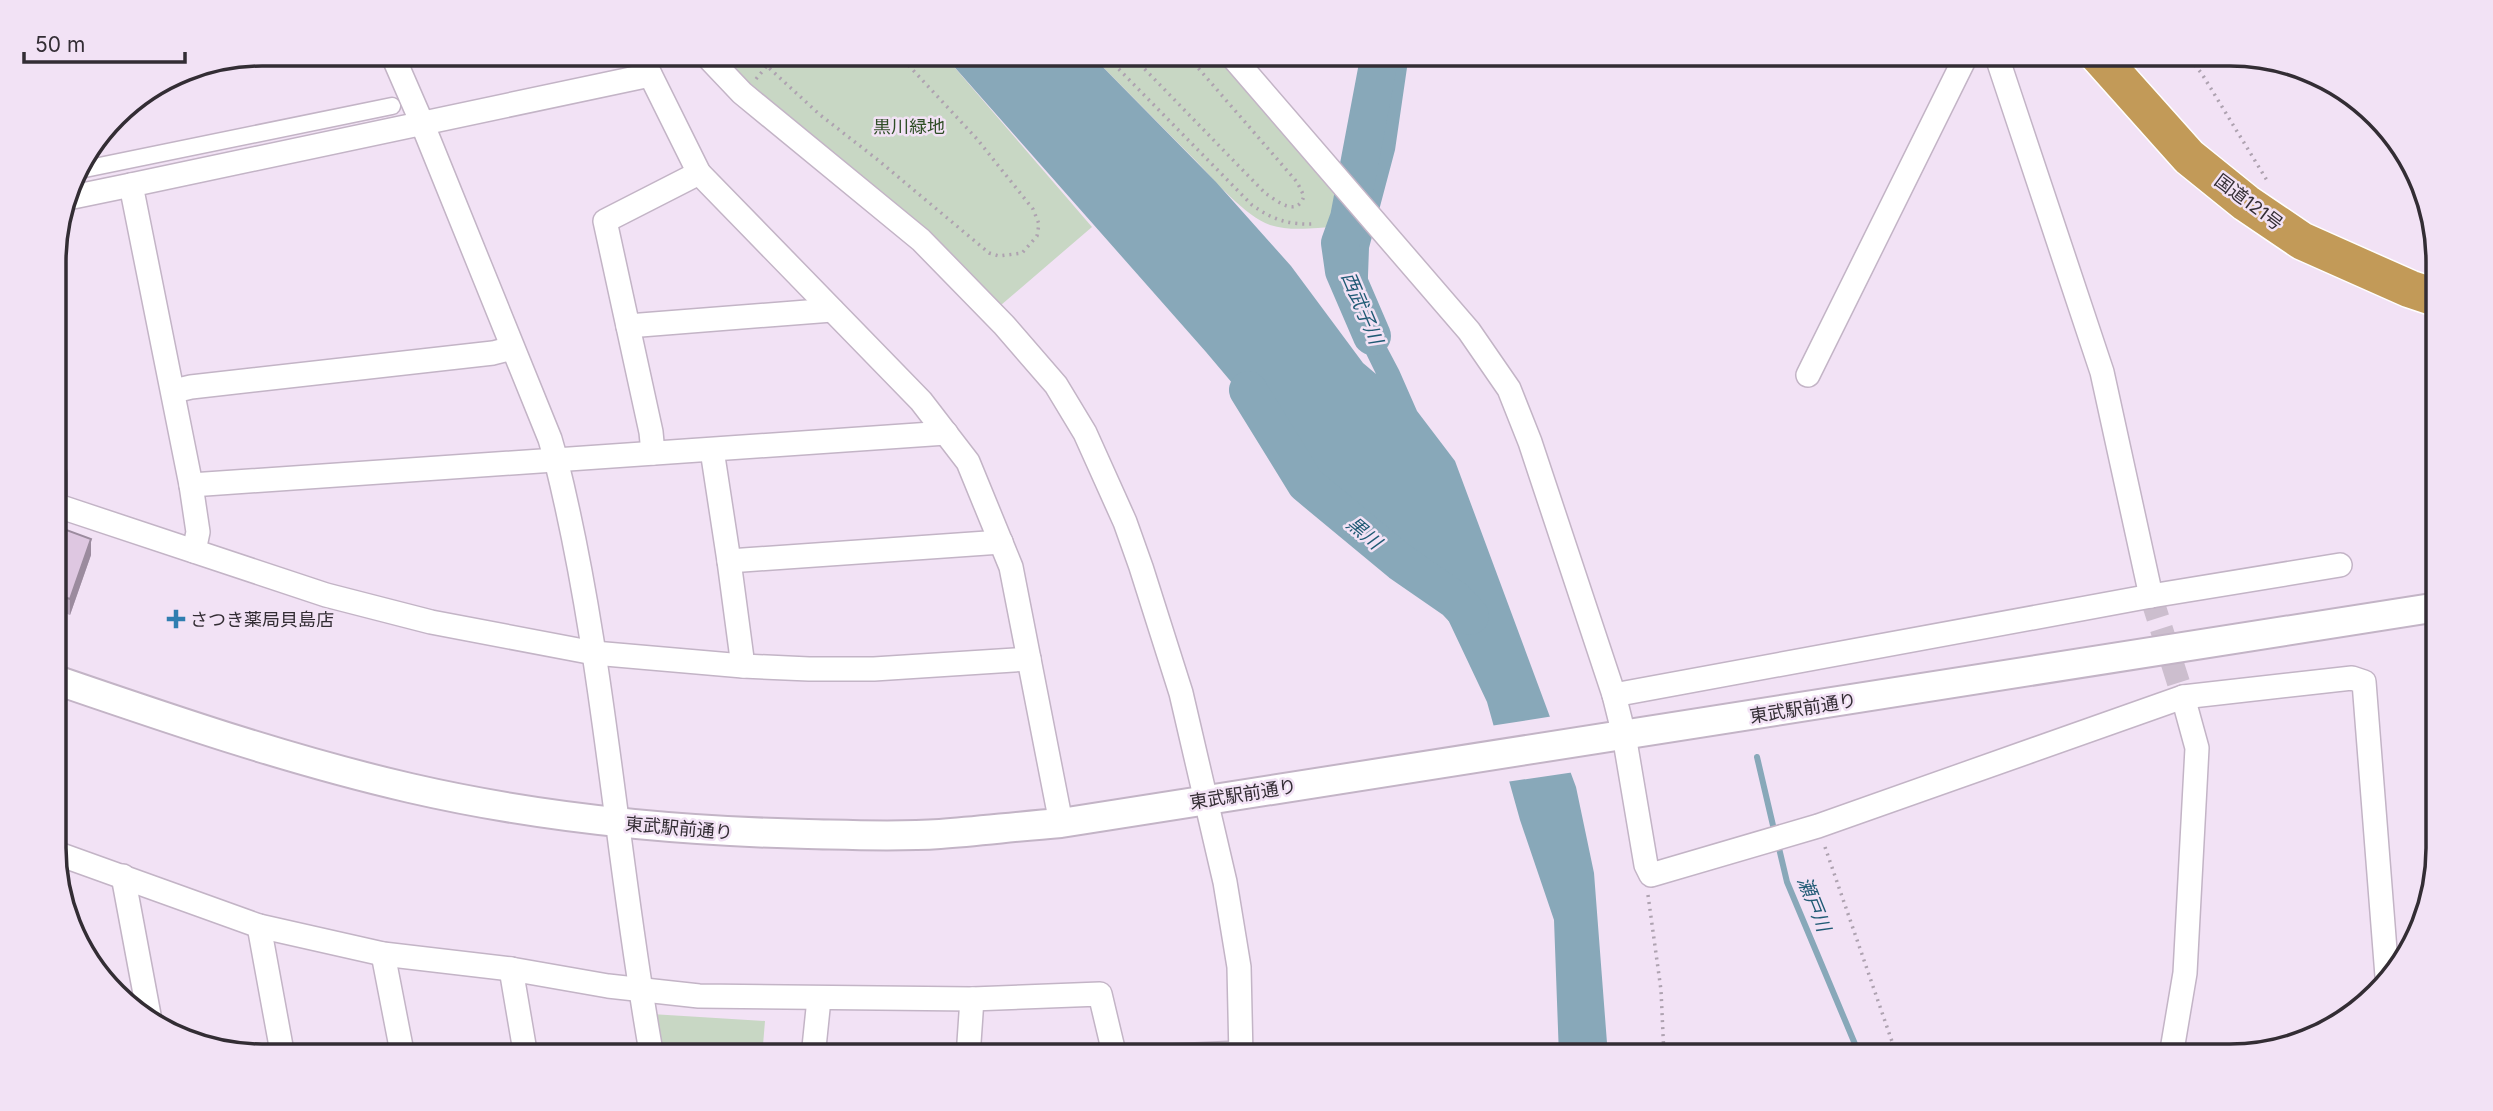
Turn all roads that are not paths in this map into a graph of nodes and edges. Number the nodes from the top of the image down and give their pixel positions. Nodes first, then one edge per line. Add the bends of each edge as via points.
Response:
1 (398, 67) edge
2 (646, 67) edge
3 (717, 67) edge
4 (1241, 67) edge
5 (1960, 67) edge
6 (2000, 67) edge
7 (2109, 67) edge
8 (650, 75) junction
9 (392, 106) dead end
10 (422, 123) junction
11 (91, 168) edge
12 (699, 173) junction
13 (131, 185) junction
14 (78, 196) edge
15 (2426, 294) edge
16 (832, 310) junction
17 (628, 326) junction
18 (512, 348) junction
19 (1808, 375) dead end
20 (174, 391) junction
21 (946, 433) junction
22 (712, 450) junction
23 (653, 453) junction
24 (556, 460) junction
25 (191, 485) junction
26 (67, 509) edge
27 (1001, 542) junction
28 (194, 551) junction
29 (729, 561) junction
30 (2340, 565) dead end
31 (2151, 596) junction
32 (2426, 609) edge
33 (594, 653) junction
34 (1029, 659) junction
35 (743, 666) junction
36 (67, 684) edge
37 (1614, 695) junction
38 (2183, 697) junction
39 (1616, 736) junction
40 (1214, 799) junction
41 (619, 823) junction
42 (1061, 823) junction
43 (67, 857) edge
44 (123, 876) junction
45 (259, 926) junction
46 (383, 954) junction
47 (511, 969) junction
48 (2385, 969) edge
49 (640, 990) junction
50 (819, 999) junction
51 (972, 999) junction
52 (148, 1007) edge
53 (281, 1044) edge
54 (400, 1044) edge
55 (524, 1044) edge
56 (650, 1044) edge
57 (814, 1044) edge
58 (969, 1044) edge
59 (1112, 1044) edge
60 (1241, 1044) edge
61 (2173, 1044) edge

1 - 10 street
2 - 8 street
3 - 40 street via 737,89 922,240 1056,385 1085,433 1125,522
4 - 37 street via 1469,331 1508,389
5 - 19 street
6 - 31 street via 2102,372
7 - 15 highway, 国道121号 via 2189,157 2246,202 2302,241
8 - 10 street
8 - 12 street
9 - 11 street
10 - 13 street
10 - 18 street
12 - 16 street
12 - 17 street via 605,221
13 - 14 street
13 - 20 street
16 - 17 street
16 - 21 street
17 - 23 street
18 - 20 street
18 - 24 street
20 - 25 street
21 - 22 street
21 - 27 street via 968,462
22 - 23 street
22 - 29 street
23 - 24 street
24 - 25 street
24 - 33 street
25 - 28 street via 198,532
26 - 28 street
27 - 29 street
27 - 34 street via 1011,567
28 - 33 street via 326,595 431,622
29 - 35 street
30 - 31 street
31 - 37 street
32 - 39 street, 東武駅前通り
33 - 35 street
33 - 41 street
34 - 35 street via 874,669
34 - 42 street
36 - 41 street, 東武駅前通り via 250,745 361,776 498,806
37 - 39 street
38 - 39 street via 1818,825 1651,876
38 - 48 street via 2352,678 2364,682
38 - 61 street via 2197,748 2185,973
39 - 40 street, 東武駅前通り
40 - 42 street, 東武駅前通り
40 - 60 street via 1239,967
41 - 42 street, 東武駅前通り via 736,833 845,835 938,834
41 - 49 street
43 - 44 street
44 - 45 street
44 - 52 street
45 - 46 street
45 - 53 street
46 - 47 street
46 - 54 street
47 - 49 street
47 - 55 street
49 - 50 street
49 - 56 street
50 - 51 street
50 - 57 street
51 - 58 street
51 - 59 street via 1100,994

